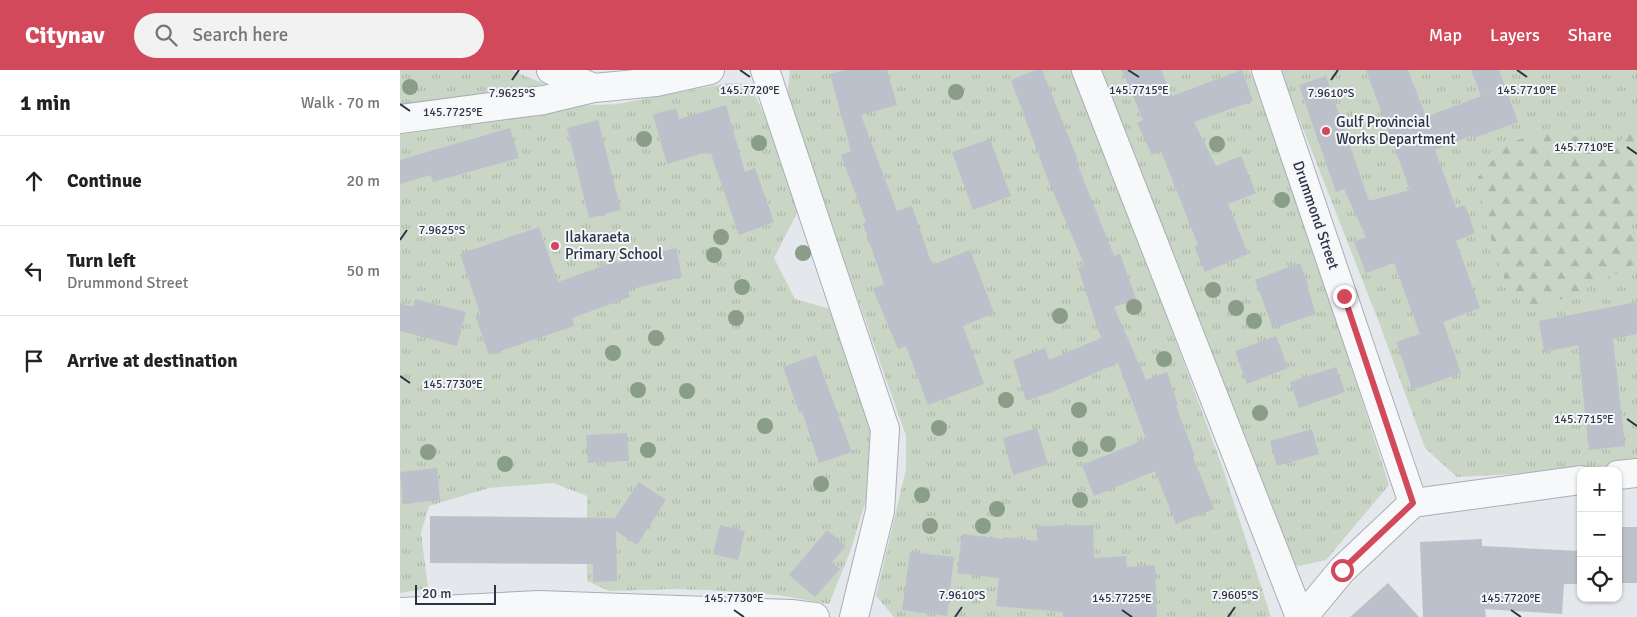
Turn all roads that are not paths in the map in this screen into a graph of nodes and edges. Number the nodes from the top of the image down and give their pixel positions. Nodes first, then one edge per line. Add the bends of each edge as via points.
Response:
1 (551, 70) edge
2 (710, 70) edge
3 (764, 70) edge
4 (1086, 70) edge
5 (1266, 70) edge
6 (594, 88) junction
7 (400, 119) edge
8 (1637, 473) edge
9 (1622, 475) edge
10 (1577, 481) edge
11 (1413, 503) junction
12 (400, 612) edge
13 (815, 617) edge
14 (854, 617) edge
15 (1302, 617) edge

1 - 6 street
2 - 6 street via 656,82
3 - 14 street via 884,429 880,511
4 - 15 street
5 - 11 street, Drummond Street
6 - 7 street via 544,100
8 - 9 street
10 - 11 street
11 - 15 street via 1342,570
12 - 13 street via 539,605

